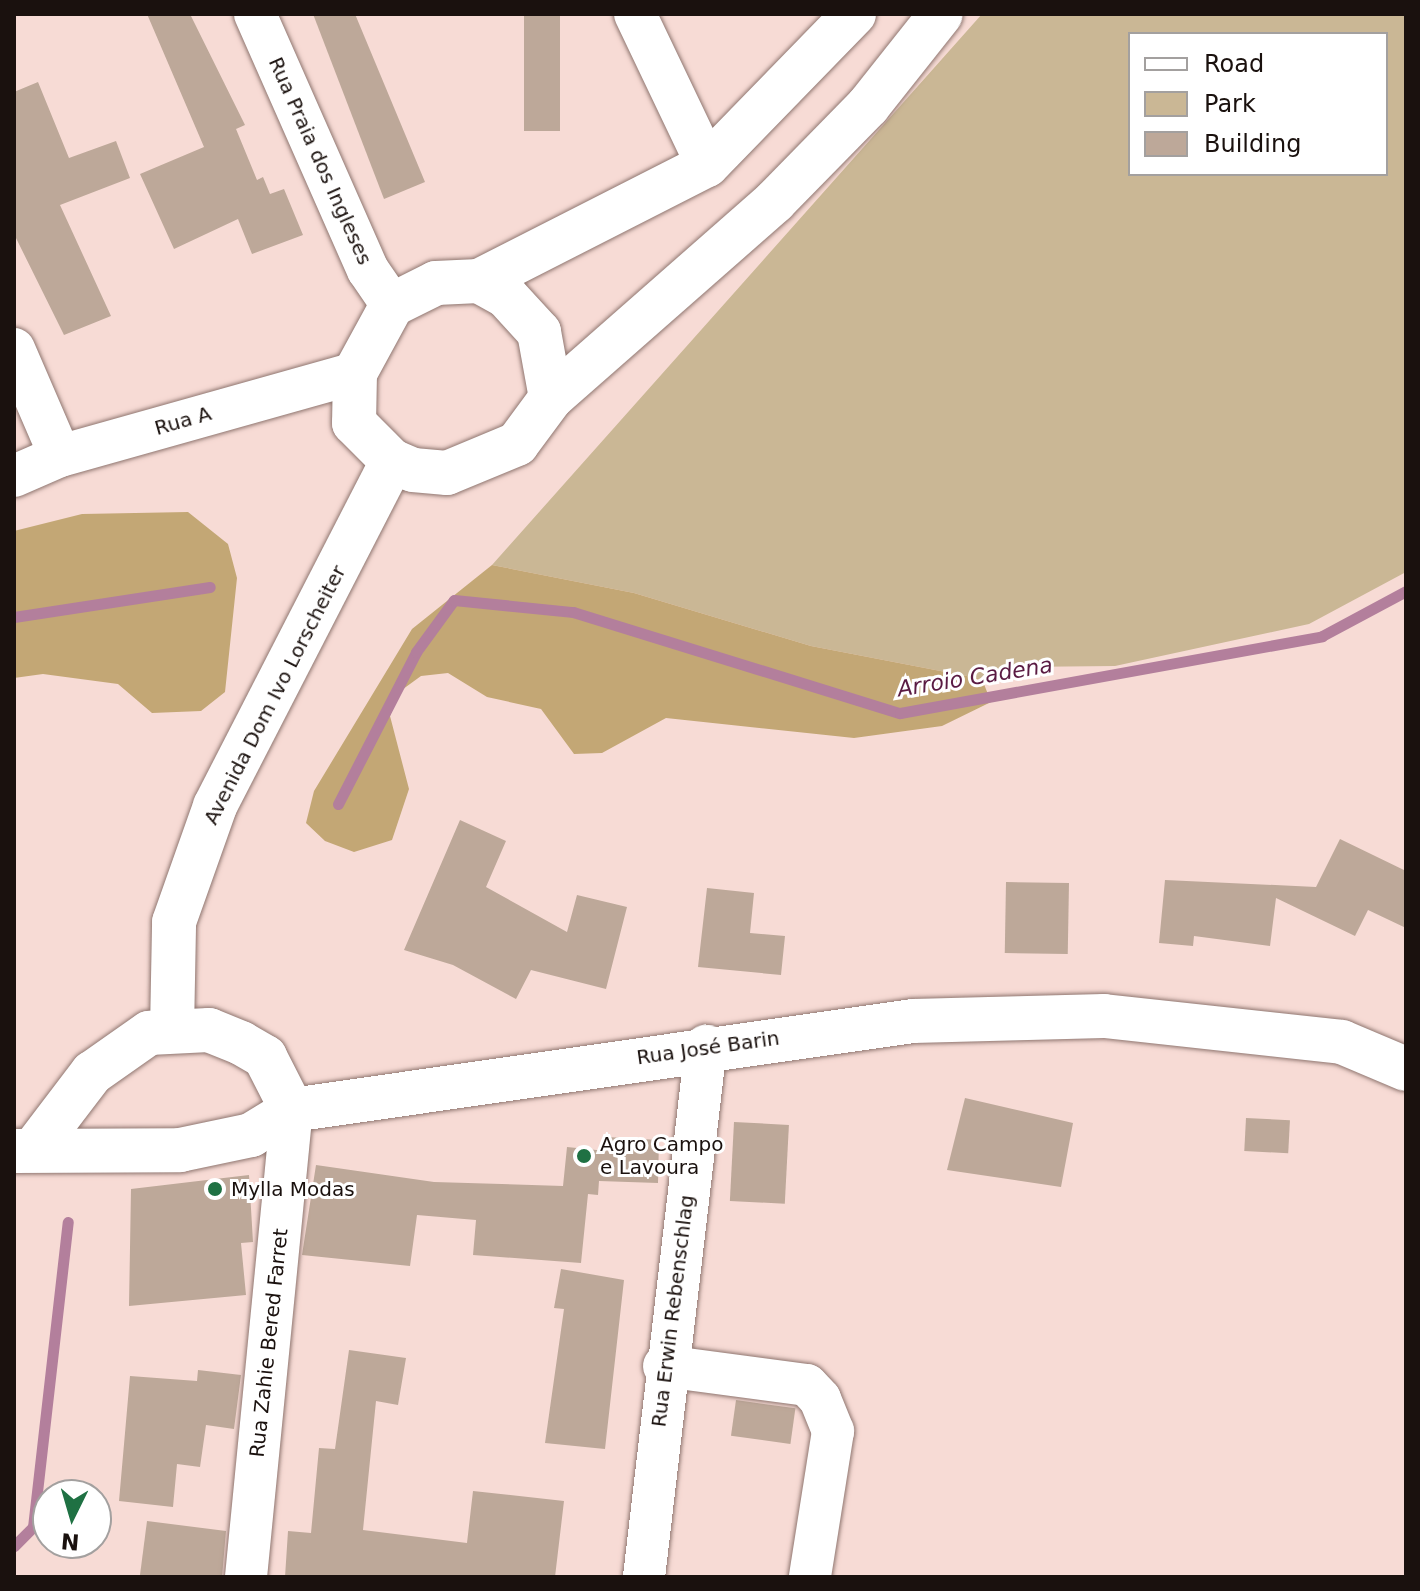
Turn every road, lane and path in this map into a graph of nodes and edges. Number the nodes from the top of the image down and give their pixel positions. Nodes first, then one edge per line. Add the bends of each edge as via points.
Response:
1 (255, 14) edge
2 (635, 14) edge
3 (854, 14) edge
4 (941, 14) edge
5 (707, 165) junction
6 (479, 281) junction
7 (392, 305) junction
8 (14, 349) edge
9 (355, 373) junction
10 (551, 398) junction
11 (60, 456) junction
12 (392, 461) junction
13 (14, 476) edge
14 (172, 1031) junction
15 (706, 1046) junction
16 (1406, 1069) edge
17 (292, 1110) junction
18 (24, 1150) edge
19 (664, 1366) junction
20 (246, 1577) edge
21 (644, 1577) edge
22 (810, 1577) edge

1 - 7 street, Rua Praia dos Ingleses via 368,270
2 - 5 street
3 - 5 main road
4 - 10 main road via 868,106 775,201
5 - 6 main road
6 - 7 main road via 436,283
6 - 10 main road via 525,312 539,332
7 - 9 main road
8 - 11 street
9 - 11 street, Rua A
9 - 12 main road via 354,423
10 - 12 main road via 517,444 497,458 447,473
11 - 13 street, Rua A
12 - 14 main road, Avenida Dom Ivo Lorscheiter via 215,806 174,922
14 - 17 main road via 209,1030 265,1057
14 - 18 main road via 149,1033 92,1073
15 - 16 main road, Rua José Barin via 913,1021 1104,1016 1342,1042
15 - 17 main road, Rua José Barin
15 - 19 street, Rua Erwin Rebenschlag
17 - 18 main road, Rua José Barin via 251,1135 180,1150
17 - 20 street, Rua Zahie Bered Farret
19 - 21 street, Rua Erwin Rebenschlag
19 - 22 street via 807,1385 820,1399 833,1431

